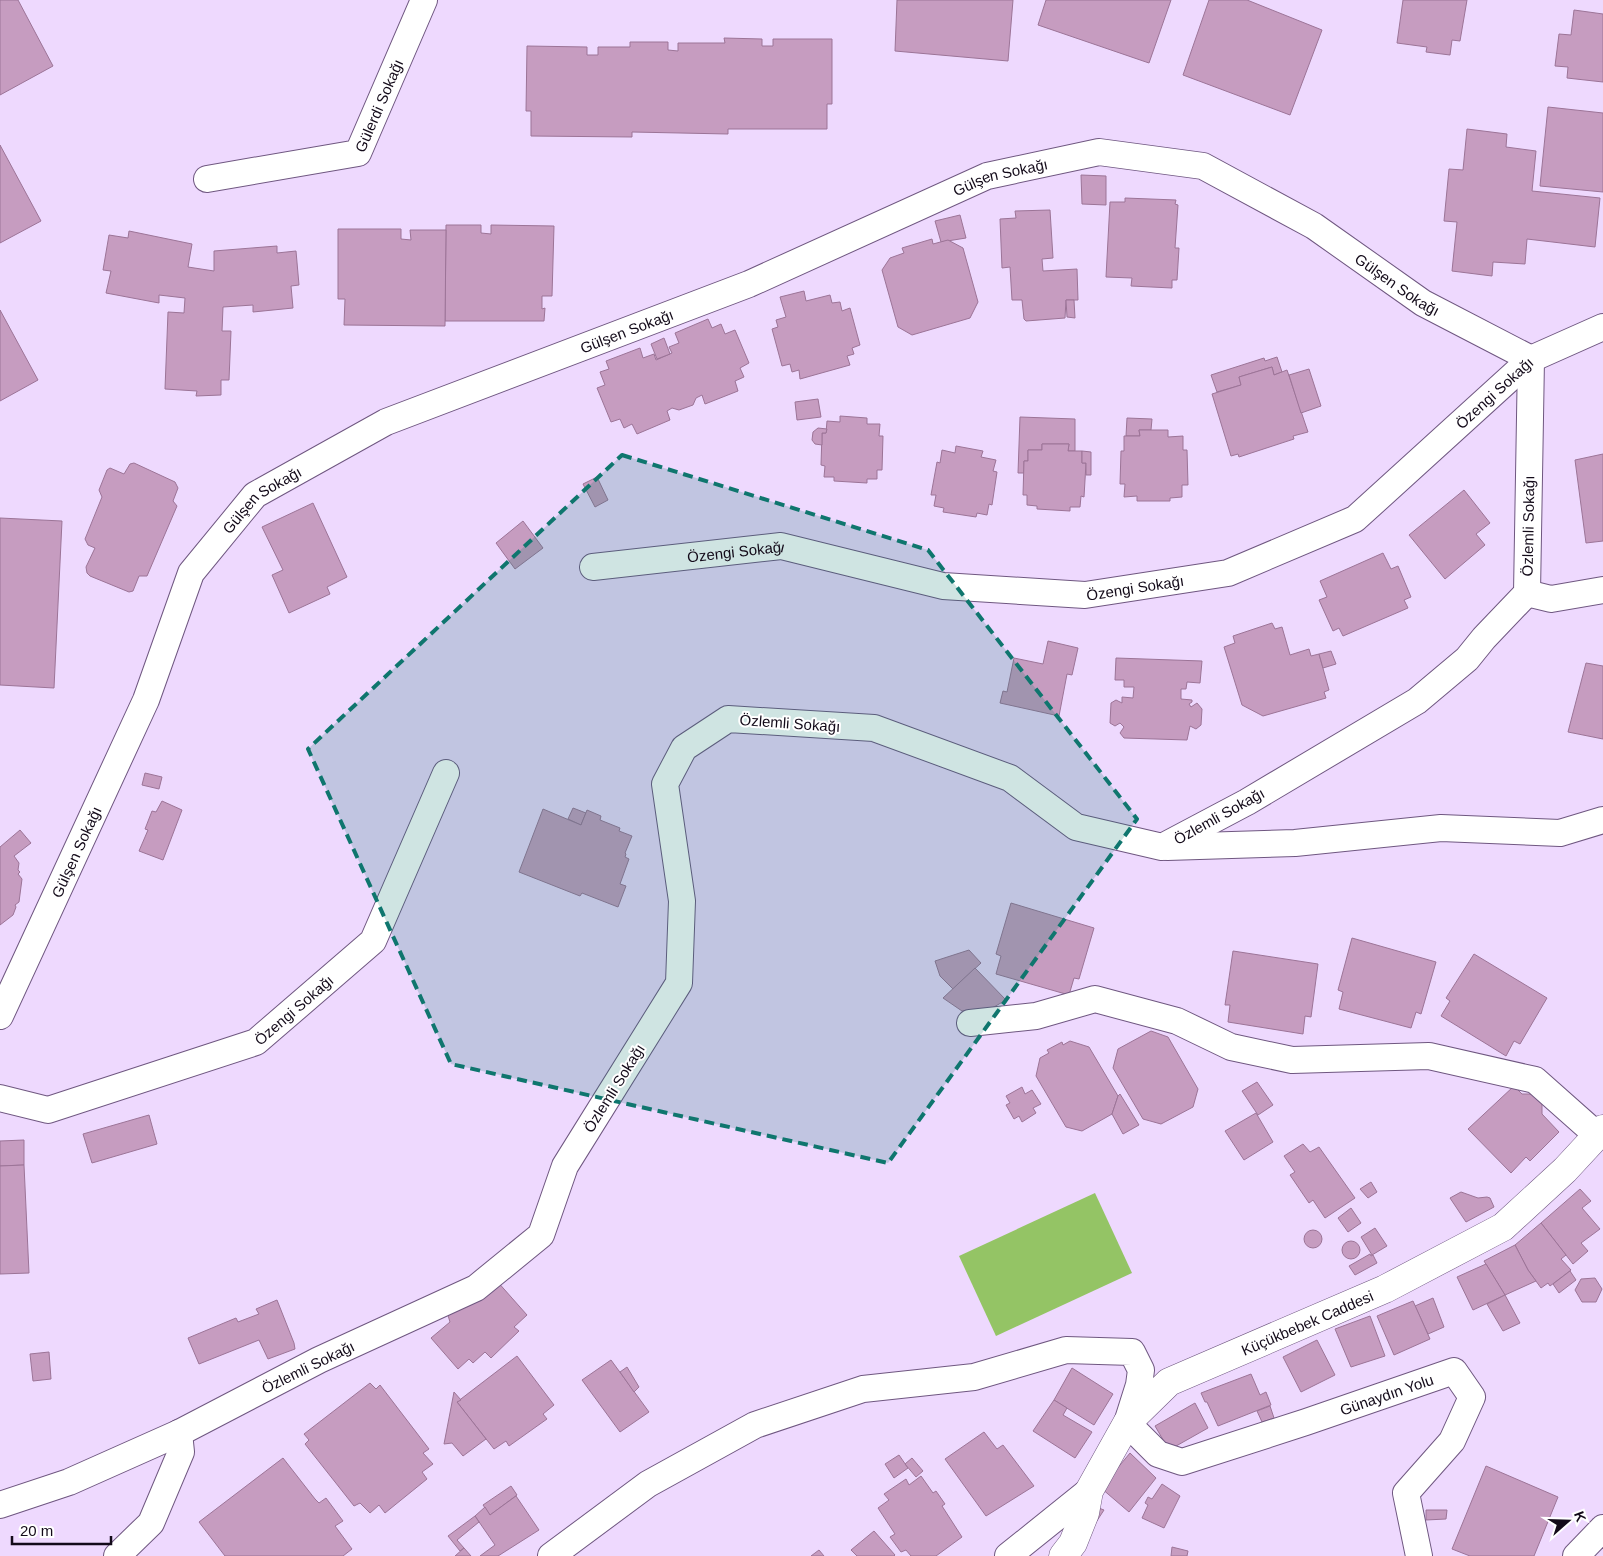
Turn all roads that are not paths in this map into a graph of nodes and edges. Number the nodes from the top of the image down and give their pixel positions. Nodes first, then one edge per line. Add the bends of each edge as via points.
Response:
1 (424, 0) edge
2 (207, 179) dead end
3 (1603, 327) edge
4 (1531, 359) junction
5 (593, 567) dead end
6 (1603, 590) edge
7 (1527, 593) junction
8 (446, 773) dead end
9 (1603, 820) edge
10 (1162, 847) junction
11 (0, 1016) edge
12 (970, 1023) dead end
13 (0, 1098) edge
14 (1600, 1132) edge
15 (1127, 1423) junction
16 (179, 1433) junction
17 (1088, 1491) junction
18 (0, 1505) edge
19 (1603, 1528) edge
20 (117, 1556) edge
21 (551, 1556) edge
22 (1008, 1556) edge
23 (1063, 1556) edge
24 (1419, 1556) edge
25 (1576, 1556) edge

1 - 2 street, Gülerdi Sokağı via 358,153
3 - 4 street, Özengi Sokağı
4 - 5 street, Özengi Sokağı via 1356,518 1228,573 1085,594 990,589 943,586 781,546
4 - 7 street, Özlemli Sokağı
4 - 11 street, Gülşen Sokağı via 1423,303 1314,226 1203,166 1098,152 987,176 749,284 386,422 255,495 191,573 146,700
6 - 7 street via 1551,599
7 - 10 street, Özlemli Sokağı via 1467,659 1417,701 1247,802
8 - 13 street, Özengi Sokağı via 373,941 256,1042 48,1110
9 - 10 street via 1560,833 1441,828 1295,843
10 - 16 street, Özlemli Sokağı via 1076,827 1010,778 874,728 728,719 684,748 665,784 682,901 679,983 565,1166 541,1235 476,1288 319,1360
12 - 14 street via 1036,1016 1094,999 1177,1021 1231,1047 1292,1060 1429,1056 1535,1080
14 - 15 street, Küçükbebek Caddesi via 1565,1170 1502,1227 1385,1289 1169,1382
15 - 17 street, Küçükbebek Caddesi
15 - 21 street via 1141,1370 1132,1352 1066,1350 974,1378 863,1389 755,1425 648,1484
15 - 24 street, Günaydın Yolu via 1158,1454 1182,1462 1454,1372 1472,1397 1452,1441 1406,1493
16 - 18 street, Özlemli Sokağı via 69,1482
16 - 20 street via 181,1452 151,1523
17 - 22 street
17 - 23 street, Küçükbebek Caddesi via 1085,1514
19 - 25 street

